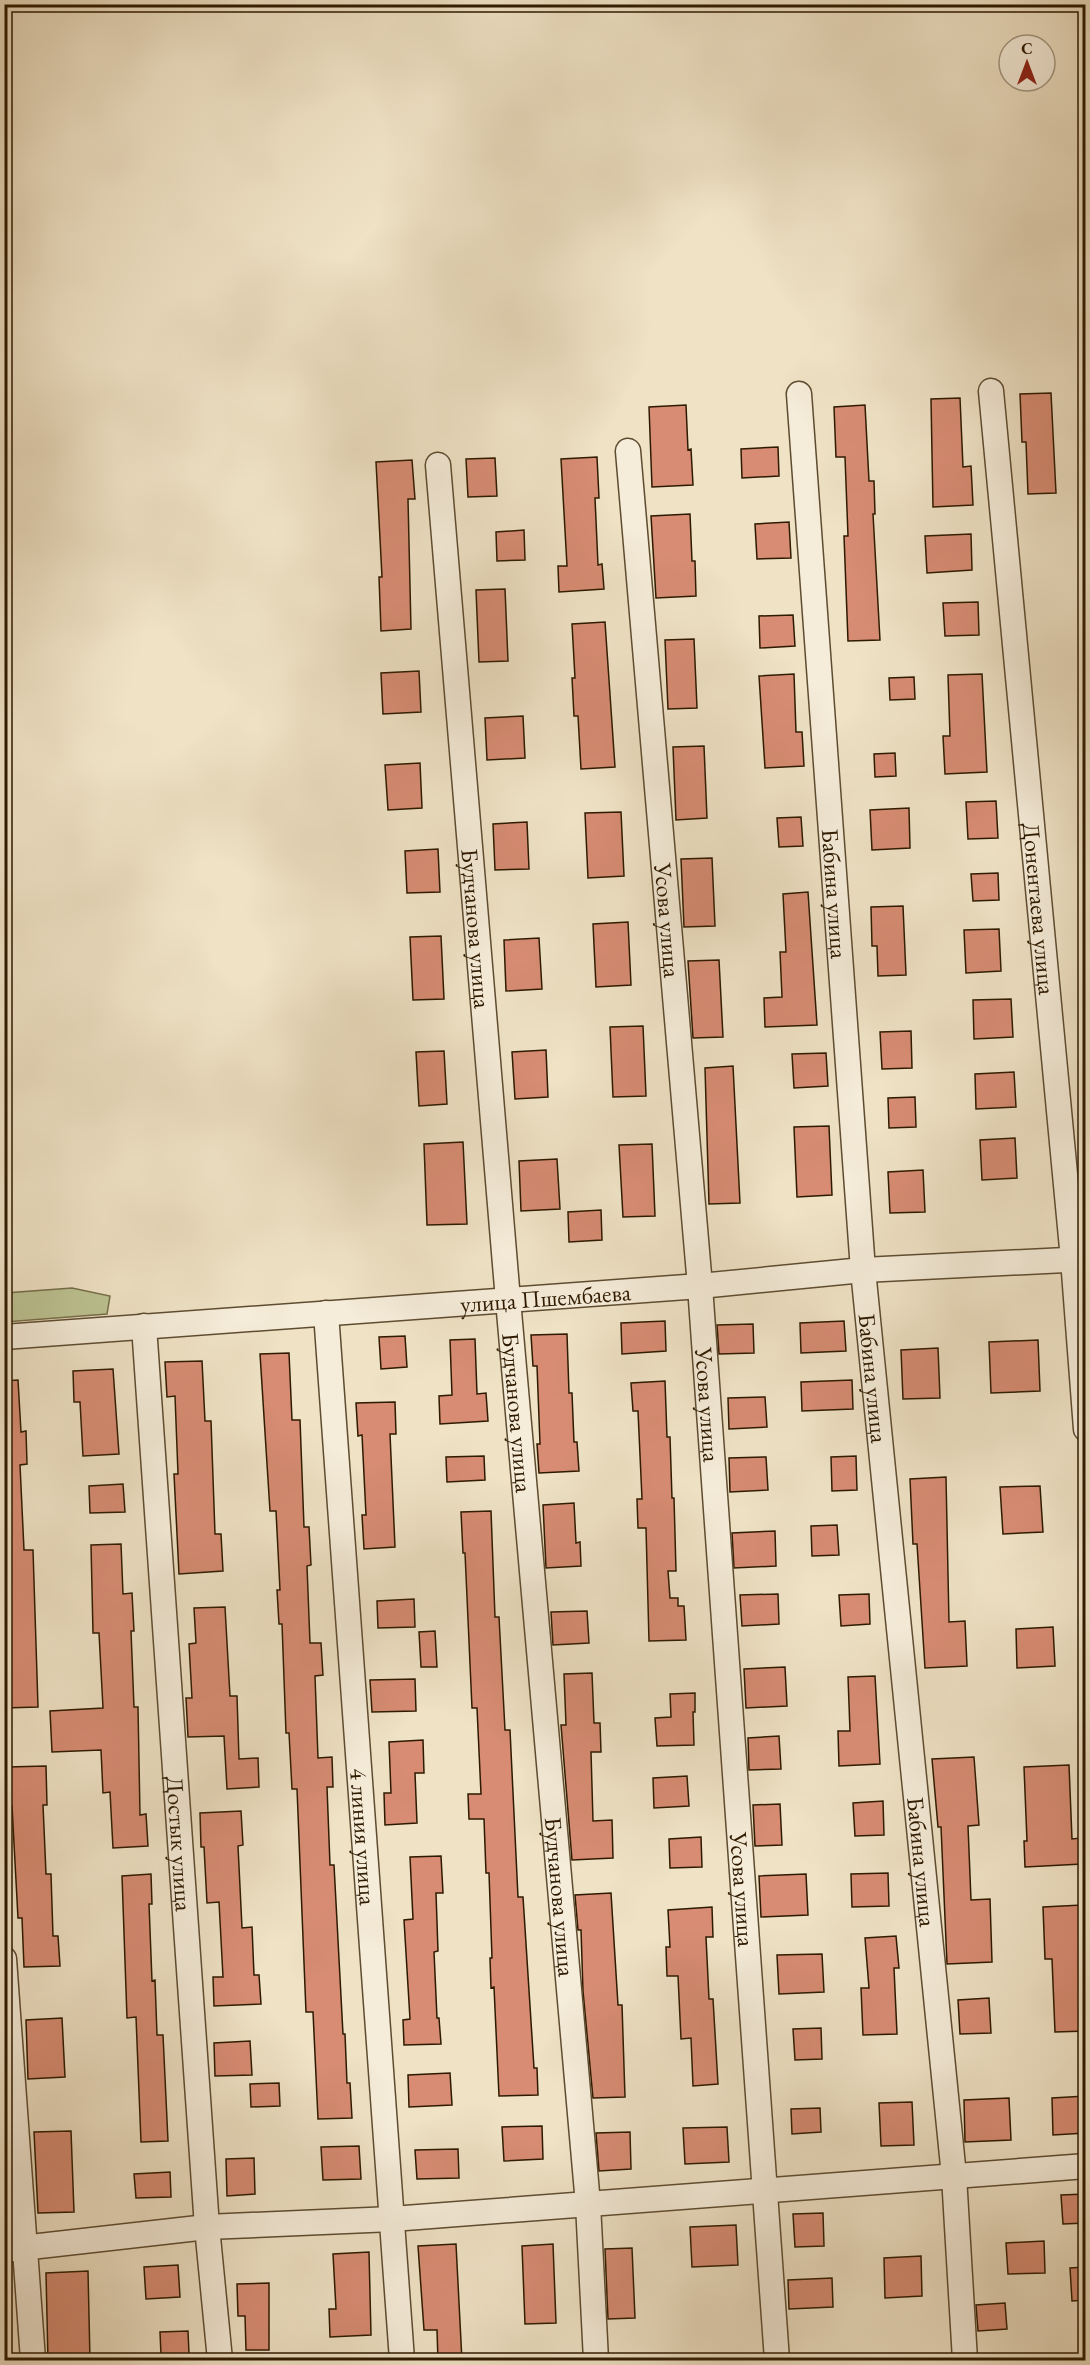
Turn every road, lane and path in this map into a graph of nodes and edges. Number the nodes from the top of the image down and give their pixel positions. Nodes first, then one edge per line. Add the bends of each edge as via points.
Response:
1 (991, 391) dead end
2 (799, 394) dead end
3 (628, 451) dead end
4 (438, 465) dead end
5 (1079, 1259) edge
6 (863, 1270) junction
7 (700, 1286) junction
8 (508, 1300) junction
9 (326, 1313) junction
10 (144, 1326) junction
11 (4, 1337) edge
12 (1086, 1429) edge
13 (4, 1959) edge
14 (1086, 2166) edge
15 (954, 2176) junction
16 (764, 2191) junction
17 (588, 2204) junction
18 (392, 2219) junction
19 (207, 2226) junction
20 (14, 2248) edge
21 (33, 2361) edge
22 (220, 2361) edge
23 (402, 2361) edge
24 (596, 2361) edge
25 (777, 2361) edge
26 (965, 2361) edge

1 - 5 street, Донентаева улица
2 - 6 street, Бабина улица
3 - 7 street, Усова улица
4 - 8 street, Будчанова улица
5 - 6 street, улица Пшембаева
5 - 12 street, Донентаева улица
6 - 7 street, улица Пшембаева
6 - 15 street, Бабина улица
7 - 8 street, улица Пшембаева
7 - 16 street, Усова улица
8 - 9 street, улица Пшембаева
8 - 17 street, Будчанова улица
9 - 10 street, улица Пшембаева
9 - 18 street, 4 линия улица
10 - 11 street, улица Пшембаева
10 - 19 street, Достык улица
13 - 20 street
14 - 15 street
15 - 16 street
15 - 26 street, Бабина улица
16 - 17 street
16 - 25 street, Усова улица
17 - 18 street
17 - 24 street, Будчанова улица
18 - 19 street
18 - 23 street, 4 линия улица
19 - 20 street
19 - 22 street, Достык улица
20 - 21 street

